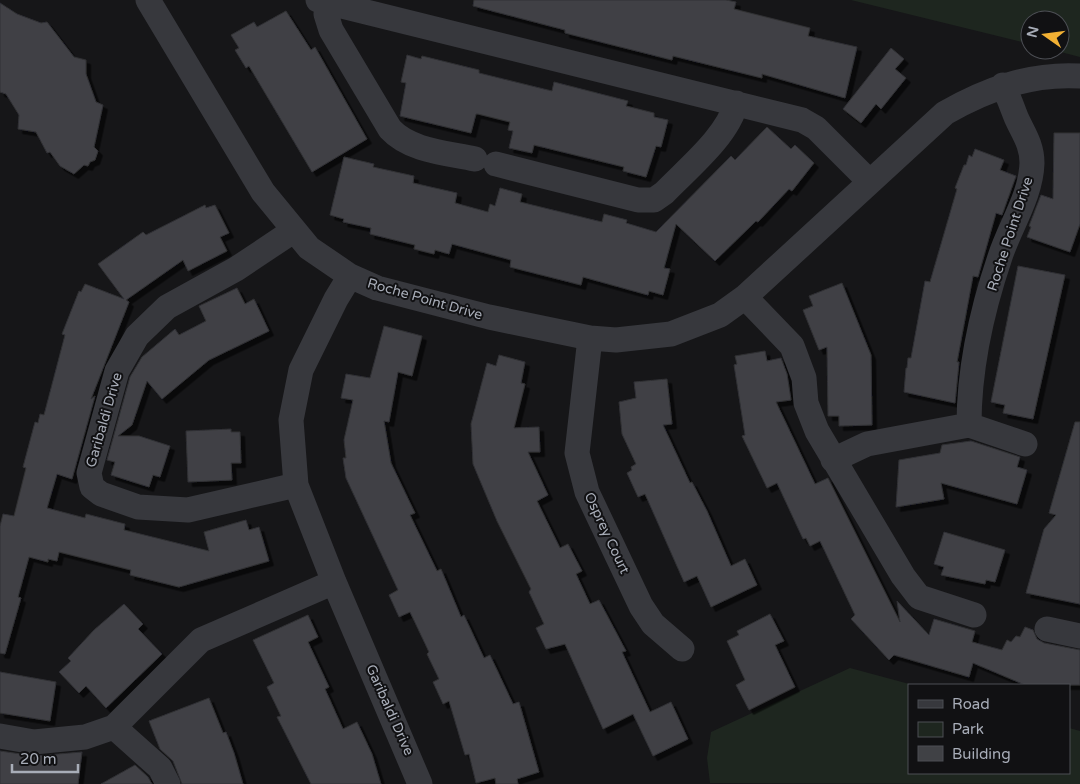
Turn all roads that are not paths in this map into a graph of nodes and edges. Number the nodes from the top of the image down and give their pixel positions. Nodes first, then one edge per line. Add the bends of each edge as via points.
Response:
1 (149, 0) edge
2 (323, 1) edge
3 (1080, 76) edge
4 (1003, 85) junction
5 (736, 103) junction
6 (869, 181) junction
7 (293, 231) junction
8 (350, 276) junction
9 (745, 297) junction
10 (590, 338) junction
11 (969, 425) junction
12 (1025, 444) dead end
13 (833, 460) junction
14 (296, 486) junction
15 (334, 582) junction
16 (974, 615) dead end
17 (1047, 628) dead end
18 (1080, 636) edge
19 (682, 649) dead end
20 (114, 727) junction
21 (0, 736) edge
22 (168, 784) edge
23 (420, 784) edge

1 - 7 street, Roche Point Drive via 263,192
2 - 5 street
2 - 5 street via 330,30 396,136 410,143 638,200 654,200 664,193 724,130
3 - 4 street, Roche Point Drive via 1062,75
4 - 6 street, Roche Point Drive via 972,97 945,113
4 - 11 street, Roche Point Drive via 1028,139 1032,162 1029,187 1000,257 981,325
5 - 6 street via 802,120 816,128
6 - 9 street, Roche Point Drive
7 - 8 street, Roche Point Drive via 308,248
7 - 14 street, Garibaldi Drive via 236,269 167,307 137,336 117,371 89,473 92,487 101,494 138,507 188,510
8 - 10 street, Roche Point Drive via 377,288 422,300
8 - 14 street, Garibaldi Drive via 301,370 291,420
9 - 10 street, Roche Point Drive via 720,315 671,334 616,340
9 - 13 street via 792,346 804,378 806,404
10 - 19 street, Osprey Court via 577,453 587,492 641,606 652,624
11 - 12 street
11 - 13 street via 867,444
13 - 16 street via 919,597
14 - 15 street, Garibaldi Drive
15 - 20 street via 201,640
15 - 23 street, Garibaldi Drive
17 - 18 street
20 - 21 street via 85,737 34,742
20 - 22 street via 160,768

